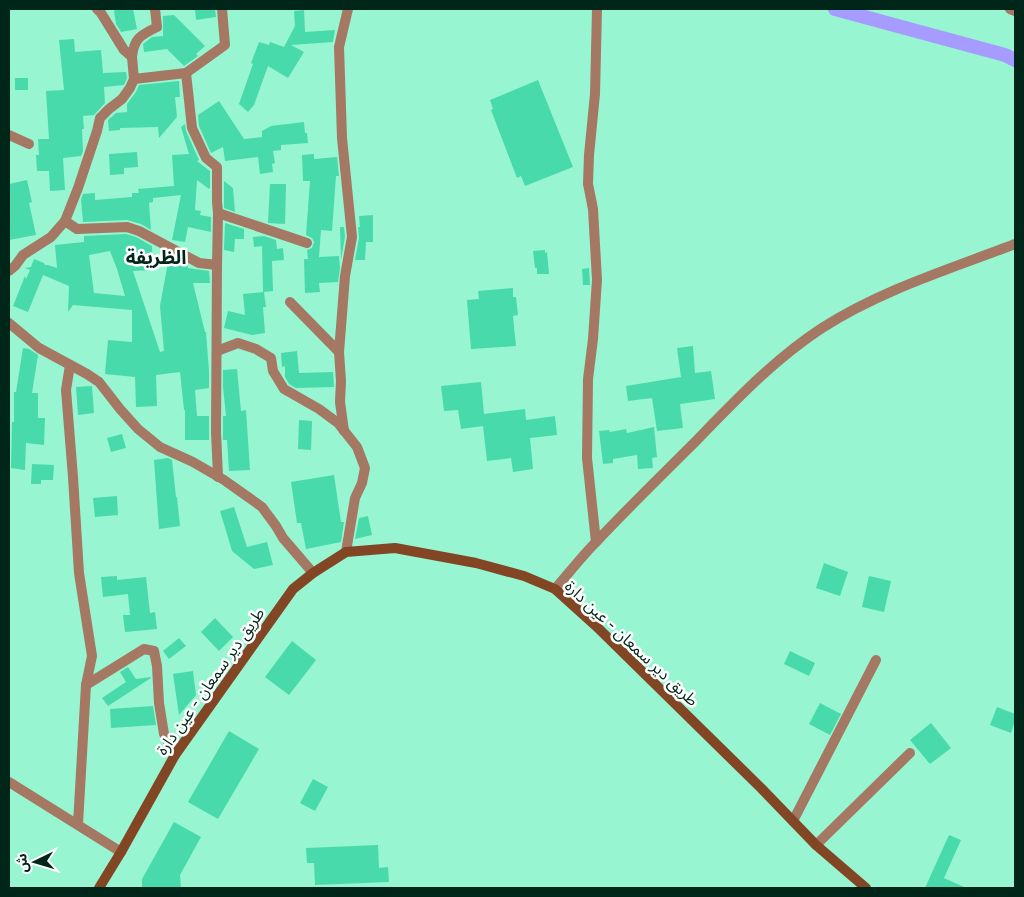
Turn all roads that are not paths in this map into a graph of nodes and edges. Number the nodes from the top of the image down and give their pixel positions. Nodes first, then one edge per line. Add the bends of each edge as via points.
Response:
1 (97, 9) edge
2 (155, 9) edge
3 (222, 9) edge
4 (348, 9) edge
5 (597, 9) edge
6 (1010, 9) edge
7 (1015, 12) edge
8 (132, 57) junction
9 (186, 73) junction
10 (134, 79) junction
11 (9, 135) edge
12 (29, 144) dead end
13 (218, 214) junction
14 (65, 221) junction
15 (307, 243) dead end
16 (1015, 244) edge
17 (217, 265) junction
18 (9, 272) edge
19 (290, 302) dead end
20 (9, 322) edge
21 (217, 351) junction
22 (339, 352) junction
23 (70, 366) junction
24 (344, 431) junction
25 (218, 477) junction
26 (596, 542) junction
27 (346, 552) junction
28 (313, 573) junction
29 (555, 589) junction
30 (876, 660) dead end
31 (86, 685) junction
32 (910, 753) dead end
33 (175, 755) junction
34 (9, 782) edge
35 (793, 821) junction
36 (78, 824) junction
37 (816, 845) junction
38 (121, 852) junction
39 (99, 888) edge
40 (866, 888) edge

1 - 8 street
2 - 8 street via 157,27 136,40
3 - 9 street via 226,45
4 - 22 street via 339,47 342,138 352,237 345,276
5 - 26 street via 588,184 593,209 597,280 588,379 587,458
6 - 7 street
8 - 10 street
9 - 10 street
9 - 13 street via 192,128 206,158 216,167
10 - 14 street via 122,98 100,118
11 - 12 street
13 - 15 street
13 - 17 street
14 - 17 street via 77,228 127,227 199,264
14 - 18 street via 51,237 23,255
16 - 26 street via 883,295 829,324 793,349 741,395
17 - 21 street
19 - 22 street
20 - 23 street via 39,348
21 - 24 street via 238,343 271,358 284,389 319,409
21 - 25 street
22 - 24 street
23 - 25 street via 99,382 138,429 160,447
23 - 31 street via 66,390 78,573 92,656
24 - 27 street via 357,447 365,468 355,498
25 - 28 street via 262,507
26 - 29 street
27 - 28 main road, طريق دير سمعان - عين دارة
27 - 29 main road, طريق دير سمعان - عين دارة via 395,548 485,566 524,576
28 - 33 main road, طريق دير سمعان - عين دارة via 293,589
29 - 35 main road, طريق دير سمعان - عين دارة
30 - 35 street
31 - 33 street via 144,649 154,651 164,734
31 - 36 street
32 - 37 street
33 - 38 main road, طريق دير سمعان - عين دارة
34 - 36 street
35 - 37 main road, طريق دير سمعان - عين دارة
36 - 38 street
37 - 40 main road, طريق دير سمعان - عين دارة
38 - 39 main road, طريق دير سمعان - عين دارة

